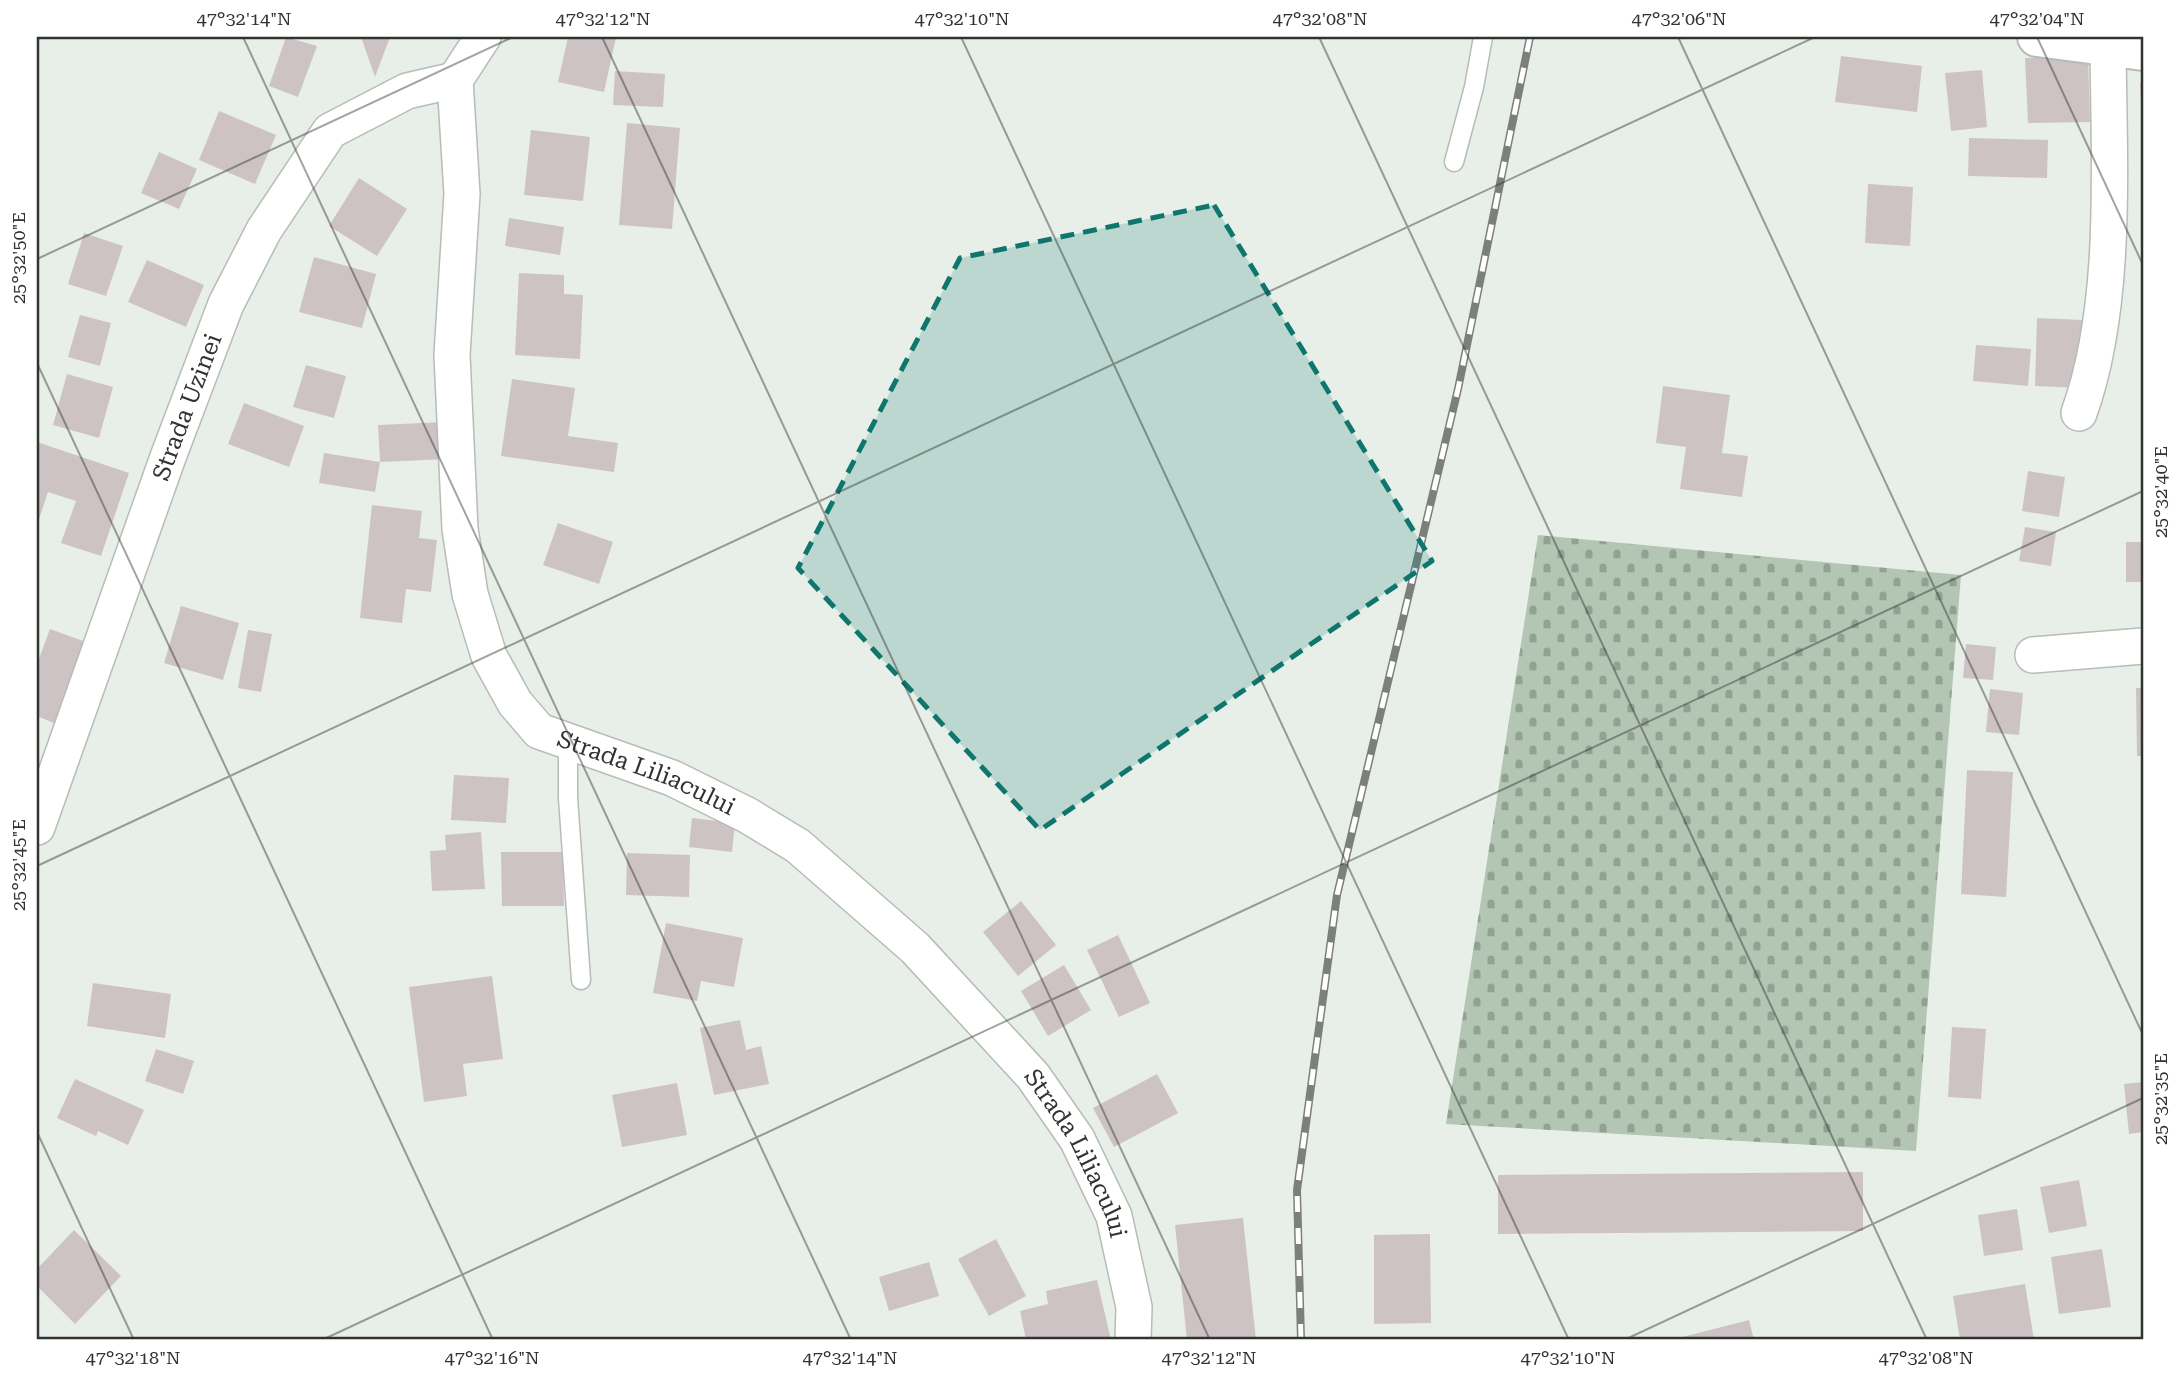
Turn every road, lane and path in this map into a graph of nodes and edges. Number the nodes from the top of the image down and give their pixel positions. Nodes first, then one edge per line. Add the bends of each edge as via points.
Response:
1 (483, 37) edge
2 (1483, 37) edge
3 (2037, 37) edge
4 (2120, 45) edge
5 (455, 80) junction
6 (1454, 162) dead end
7 (2079, 413) dead end
8 (2143, 646) edge
9 (2032, 654) dead end
10 (568, 743) junction
11 (37, 827) edge
12 (581, 980) dead end
13 (1133, 1340) edge

1 - 5 street
2 - 6 lane
3 - 4 street
4 - 7 street via 2106,276 2092,370
5 - 10 street, Strada Liliacului via 462,194 452,355 460,529 470,594 489,656 515,703 539,732
5 - 11 street, Strada Uzinei via 407,91 330,131 264,230 226,304
8 - 9 street
10 - 12 lane
10 - 13 street, Strada Liliacului via 672,778 747,815 798,846 915,948 1033,1076 1077,1139 1114,1216 1134,1307

